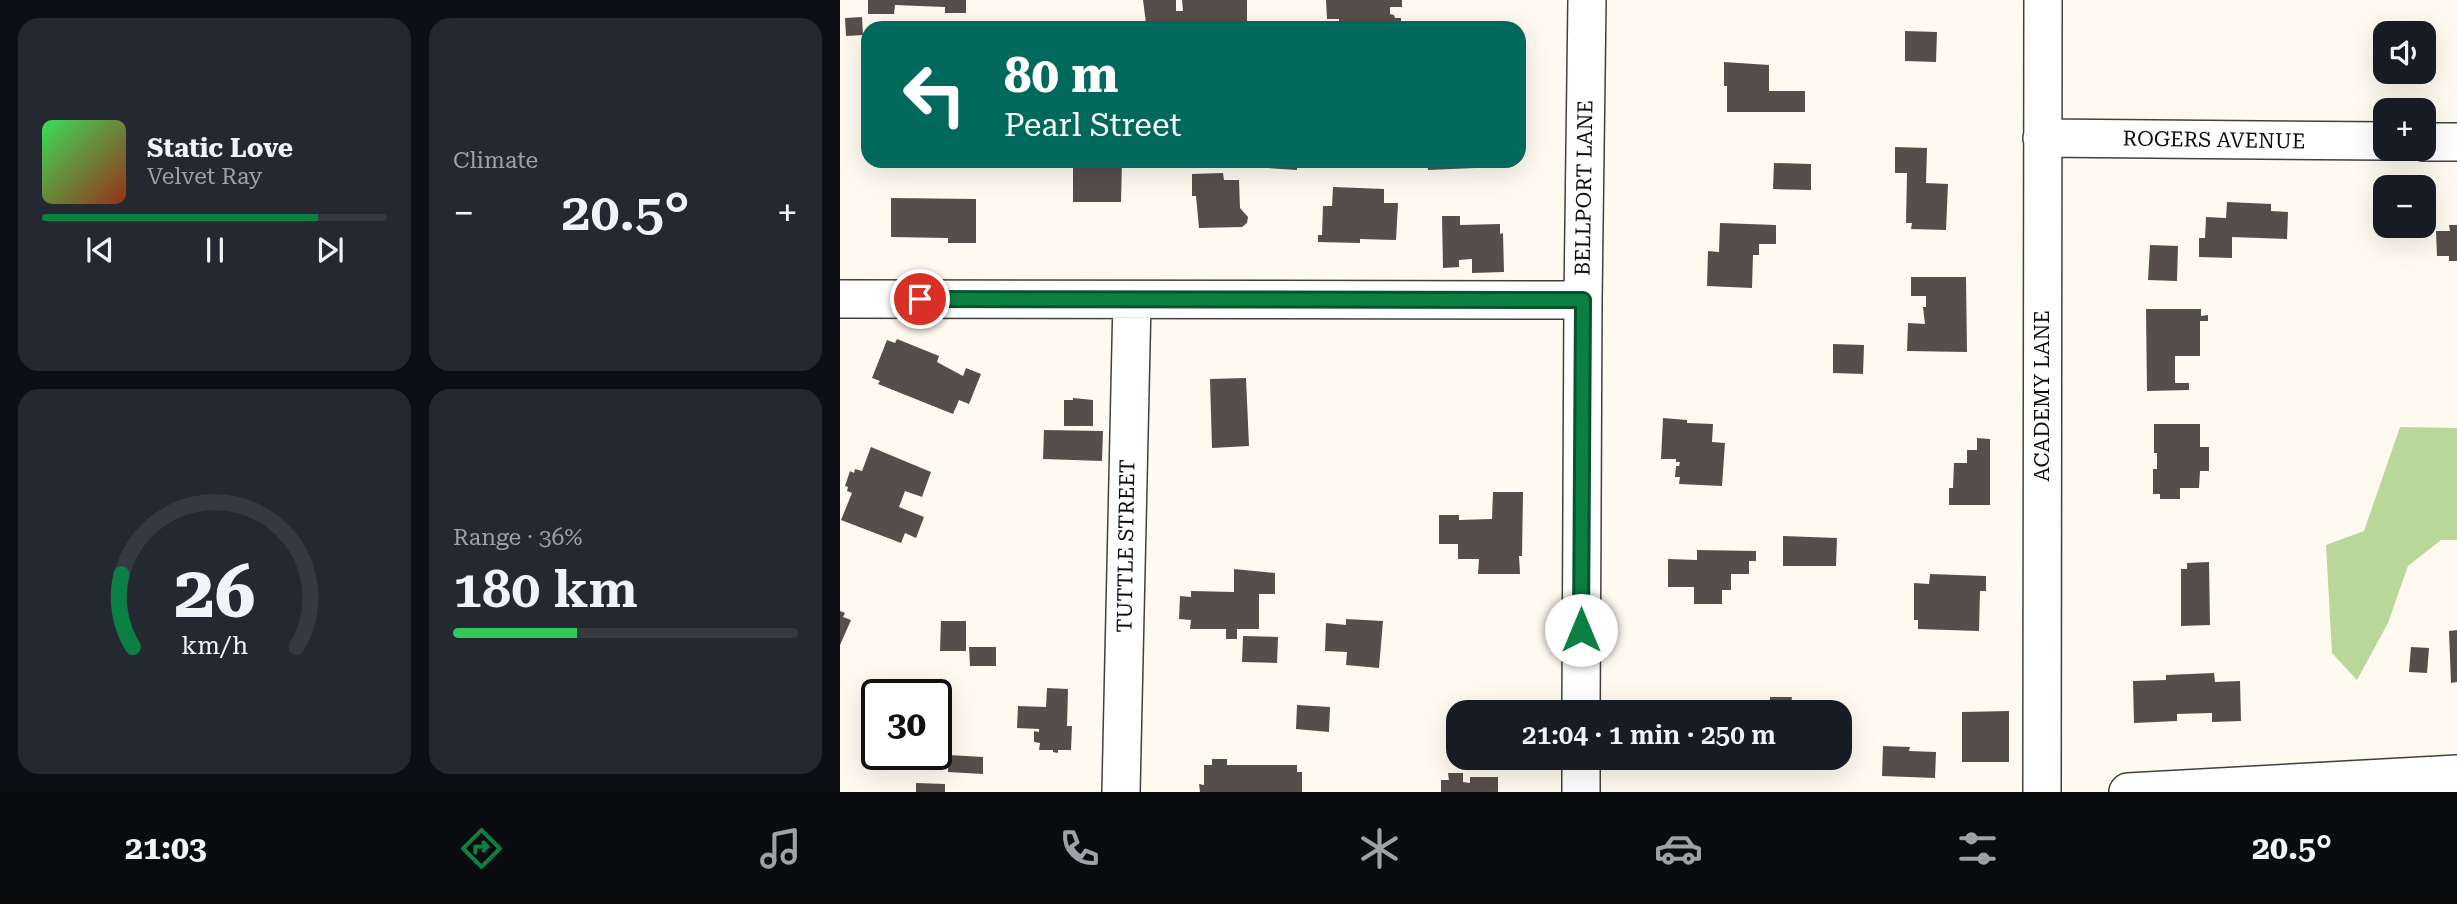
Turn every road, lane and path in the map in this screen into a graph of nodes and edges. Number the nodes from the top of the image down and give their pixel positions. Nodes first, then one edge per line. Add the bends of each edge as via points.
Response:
1 (1587, 0) edge
2 (2043, 0) edge
3 (2042, 138) junction
4 (2373, 141) edge
5 (2436, 142) edge
6 (2457, 142) edge
7 (840, 299) edge
8 (1132, 300) junction
9 (1583, 300) junction
10 (1581, 700) edge
11 (1581, 770) edge
12 (2457, 774) edge
13 (1121, 792) edge
14 (1580, 792) edge
15 (2042, 792) edge
16 (2128, 792) edge

1 - 9 street, BELLPORT LANE
2 - 3 street, ACADEMY LANE
3 - 4 street, ROGERS AVENUE
3 - 15 street, ACADEMY LANE
5 - 6 street
7 - 8 street
8 - 9 street
8 - 13 street, TUTTLE STREET
9 - 10 street, BELLPORT LANE
11 - 14 street
12 - 16 street

